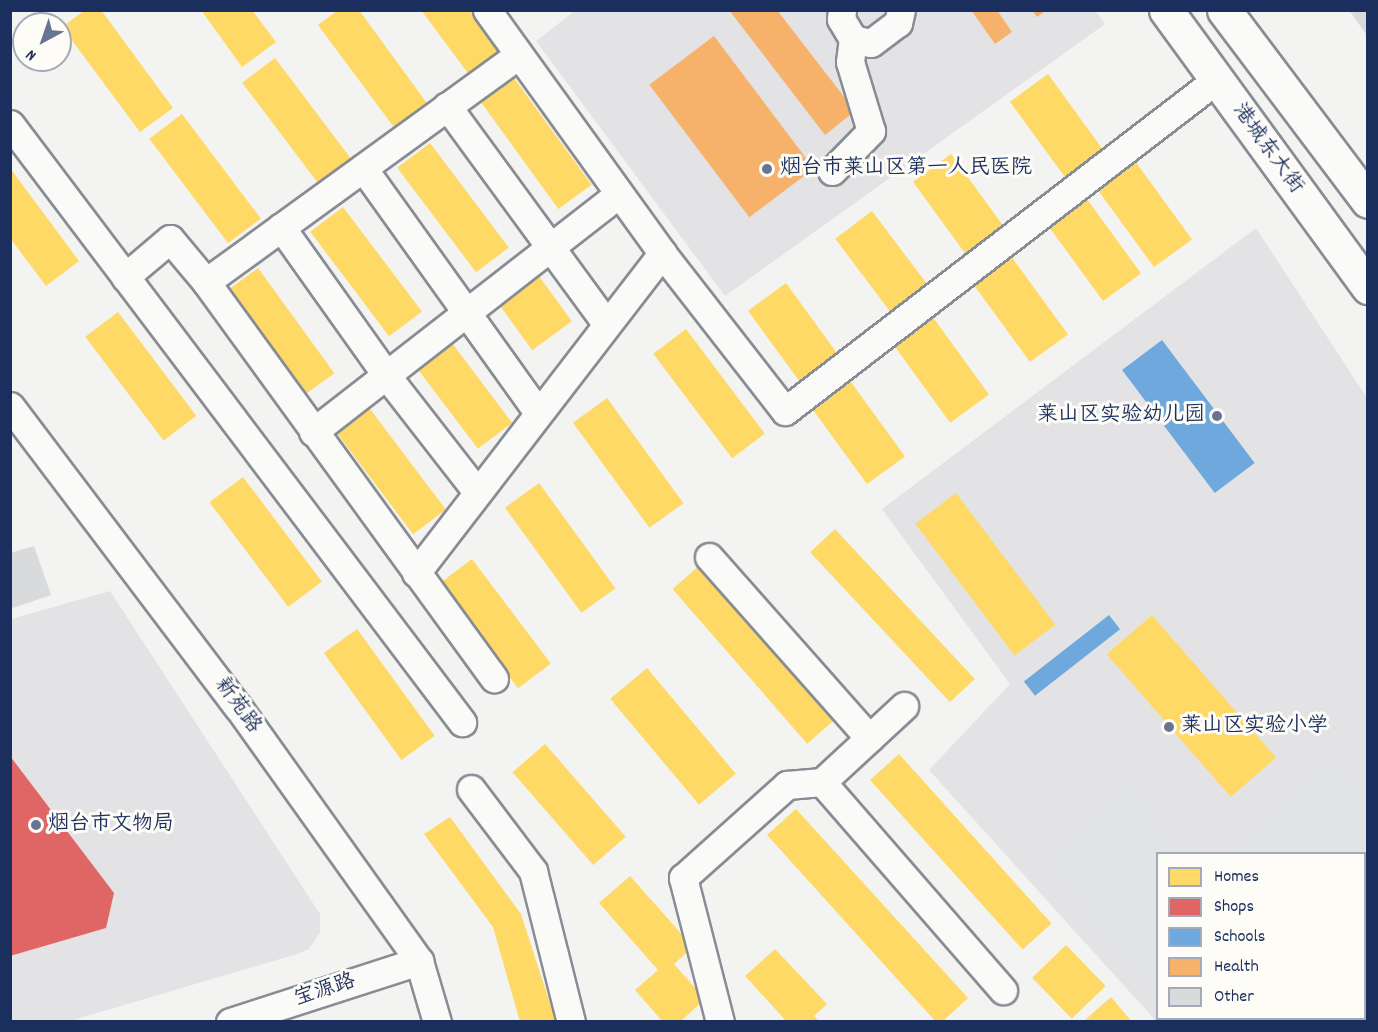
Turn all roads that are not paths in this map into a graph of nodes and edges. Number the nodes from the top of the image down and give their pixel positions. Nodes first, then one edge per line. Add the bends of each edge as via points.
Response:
1 (487, 10) edge
2 (842, 10) edge
3 (901, 10) edge
4 (1166, 10) edge
5 (1224, 10) edge
6 (852, 39) junction
7 (518, 55) junction
8 (1216, 80) junction
9 (447, 106) junction
10 (10, 124) edge
11 (363, 168) junction
12 (832, 171) dead end
13 (620, 194) junction
14 (1368, 201) edge
15 (281, 227) junction
16 (549, 248) junction
17 (662, 253) junction
18 (125, 277) junction
19 (206, 282) junction
20 (1368, 287) edge
21 (466, 311) junction
22 (606, 323) junction
23 (386, 375) junction
24 (10, 406) edge
25 (537, 411) junction
26 (313, 432) junction
27 (477, 492) junction
28 (709, 557) dead end
29 (417, 573) junction
30 (494, 678) dead end
31 (904, 706) dead end
32 (462, 722) dead end
33 (869, 738) junction
34 (822, 783) junction
35 (471, 789) dead end
36 (419, 962) junction
37 (1003, 990) dead end
38 (230, 1022) edge
39 (437, 1022) edge
40 (571, 1022) edge
41 (720, 1022) edge

1 - 7 street
2 - 6 street via 841,19
3 - 6 street via 898,23 871,42
4 - 8 main road, 港城东大街
5 - 14 main road
6 - 12 street via 850,62 871,131
7 - 9 street
7 - 13 street
8 - 17 street via 785,411
8 - 20 main road, 港城东大街
9 - 11 street
9 - 16 street
10 - 18 street
11 - 15 street
11 - 21 street
13 - 16 street
13 - 17 street
15 - 19 street
15 - 23 street
16 - 21 street
16 - 22 street
17 - 22 street
18 - 19 street via 170,239
18 - 32 street
19 - 26 street
21 - 23 street
21 - 25 street
22 - 25 street
23 - 26 street
23 - 27 street
24 - 36 street, 新苑路 via 238,707
25 - 27 street
26 - 29 street
27 - 29 street
28 - 33 street
29 - 30 street
31 - 33 street
33 - 34 street
34 - 37 street
34 - 41 street via 787,785 683,878
35 - 40 street via 533,871
36 - 38 street, 宝源路
36 - 39 street, 新苑路

